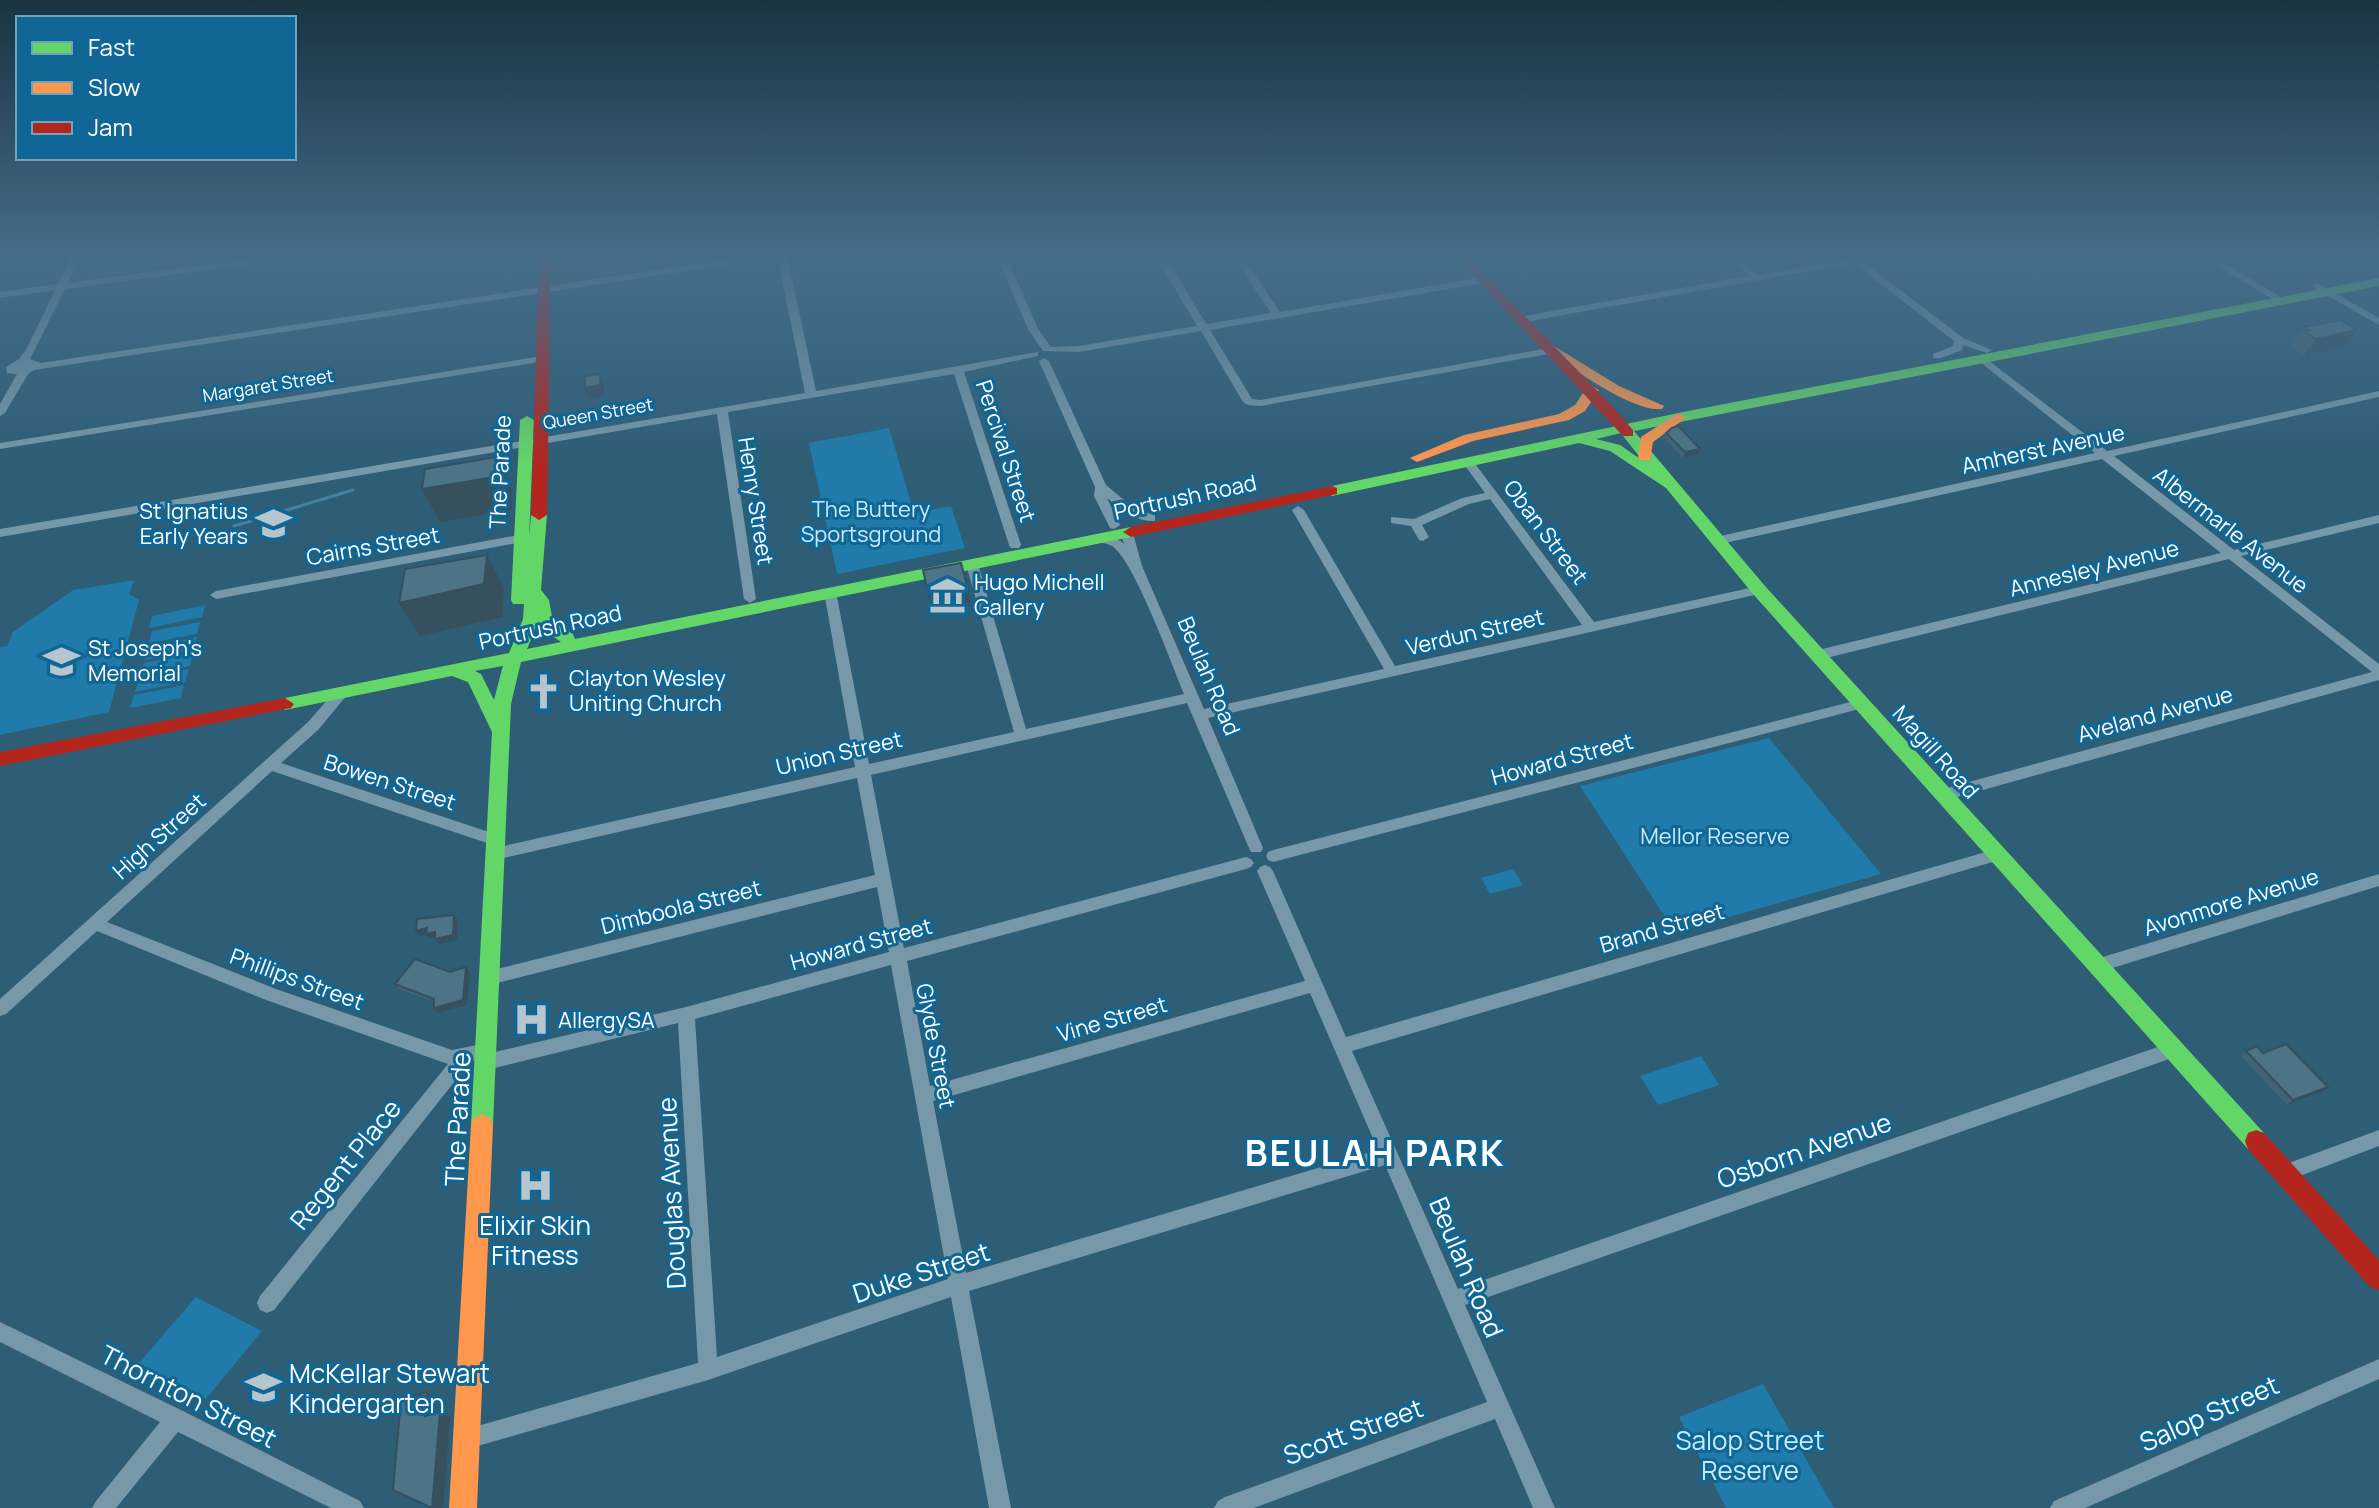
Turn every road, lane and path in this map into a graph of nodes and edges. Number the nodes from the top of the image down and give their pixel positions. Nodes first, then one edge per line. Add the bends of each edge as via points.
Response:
1 (41, 325) edge
2 (301, 325) edge
3 (537, 325) edge
4 (797, 325) edge
5 (1032, 325) edge
6 (1202, 325) edge
7 (1219, 325) edge
8 (1525, 325) edge
9 (1940, 325) edge
10 (2135, 325) edge
11 (1204, 328) junction
12 (1959, 340) junction
13 (1554, 350) junction
14 (1991, 353) junction
15 (1045, 355) junction
16 (1937, 356) junction
17 (536, 360) junction
18 (1903, 361) junction
19 (19, 365) edge
20 (958, 370) junction
21 (1592, 390) junction
22 (811, 394) junction
23 (2379, 394) edge
24 (1657, 406) junction
25 (722, 410) junction
26 (0, 413) edge
27 (1678, 417) junction
28 (1618, 422) junction
29 (1579, 439) junction
30 (533, 443) junction
31 (0, 446) edge
32 (1645, 457) junction
33 (2105, 457) junction
34 (1417, 458) junction
35 (1469, 463) junction
36 (1668, 484) junction
37 (1101, 487) junction
38 (1493, 495) junction
39 (1298, 510) dead end
40 (1151, 518) junction
41 (2379, 519) edge
42 (1395, 520) dead end
43 (1415, 523) junction
44 (0, 533) edge
45 (1114, 533) junction
46 (530, 537) junction
47 (1423, 537) dead end
48 (1716, 541) junction
49 (1018, 545) junction
50 (2231, 556) junction
51 (972, 564) junction
52 (528, 565) junction
53 (1136, 566) junction
54 (1759, 590) junction
55 (533, 591) junction
56 (830, 592) junction
57 (216, 595) dead end
58 (750, 599) junction
59 (1590, 626) junction
60 (567, 638) junction
61 (510, 654) junction
62 (1818, 655) junction
63 (456, 671) junction
64 (1392, 672) junction
65 (2379, 673) edge
66 (343, 687) junction
67 (1192, 697) junction
68 (1862, 704) junction
69 (1199, 715) junction
70 (501, 733) junction
71 (1021, 734) junction
72 (0, 749) edge
73 (0, 759) edge
74 (270, 765) junction
75 (863, 770) junction
76 (1943, 795) junction
77 (496, 847) junction
78 (1256, 848) junction
79 (1996, 855) junction
80 (1246, 863) junction
81 (1269, 864) junction
82 (883, 879) junction
83 (2379, 880) edge
84 (96, 924) junction
85 (897, 958) junction
86 (2096, 966) junction
87 (489, 978) junction
88 (1314, 985) junction
89 (0, 1009) edge
90 (686, 1014) junction
91 (1342, 1046) junction
92 (2172, 1050) junction
93 (487, 1056) junction
94 (463, 1058) junction
95 (922, 1096) junction
96 (2379, 1138) edge
97 (1391, 1155) junction
98 (2284, 1173) junction
99 (2379, 1278) edge
100 (960, 1285) junction
101 (1453, 1300) junction
102 (267, 1303) dead end
103 (0, 1332) edge
104 (2379, 1369) edge
105 (708, 1370) junction
106 (1500, 1407) junction
107 (176, 1418) junction
108 (467, 1439) junction
109 (103, 1508) edge
110 (353, 1508) edge
111 (463, 1508) edge
112 (1000, 1508) edge
113 (1225, 1508) edge
114 (1544, 1508) edge
115 (2061, 1508) edge

1 - 19 street
2 - 19 street
3 - 17 main road, The Parade
4 - 22 street
5 - 15 street, Beulah Road
6 - 11 street
7 - 11 street, Queen Street
8 - 13 main road, Magill Road
9 - 12 street, Albermarle Avenue
10 - 14 main road, Portrush Road
11 - 13 street via 1246,400 1257,403
11 - 15 street, Queen Street
12 - 14 street, Albermarle Avenue
12 - 16 street via 1955,350
13 - 21 main road, Magill Road
13 - 24 main road via 1626,399
14 - 16 main road, Portrush Road
14 - 18 main road
14 - 27 main road, Portrush Road
14 - 33 street, Albermarle Avenue
15 - 20 street, Queen Street
15 - 37 street, Beulah Road
16 - 18 main road, Portrush Road
17 - 30 main road, The Parade
17 - 31 street, Margaret Street
18 - 24 main road, Portrush Road
19 - 26 street
20 - 22 street, Queen Street
20 - 49 street, Percival Street
21 - 28 main road, Magill Road
21 - 34 main road via 1580,408 1564,417 1469,438
22 - 25 street, Queen Street
23 - 33 street, Amherst Avenue
24 - 28 main road, Portrush Road
25 - 30 street, Queen Street
25 - 58 street, Henry Street
27 - 28 main road, Portrush Road
27 - 32 main road via 1646,440
28 - 29 main road, Portrush Road
28 - 32 main road, Magill Road
28 - 34 main road, Portrush Road
29 - 35 main road, Portrush Road
29 - 36 main road via 1615,448
30 - 44 street, Queen Street
30 - 46 main road, The Parade
32 - 36 main road, Magill Road
33 - 48 street, Amherst Avenue
33 - 50 street, Albermarle Avenue
34 - 40 main road, Portrush Road
35 - 38 street, Oban Street
35 - 45 main road, Portrush Road
36 - 48 main road, Magill Road
37 - 40 street, Beulah Road via 1132,513
37 - 45 street, Beulah Road
38 - 43 street
38 - 59 street, Oban Street
39 - 64 street
40 - 45 main road, Portrush Road
41 - 50 street, Annesley Avenue
42 - 43 street
43 - 47 street
45 - 49 main road, Portrush Road
45 - 51 main road, Portrush Road
45 - 53 street, Beulah Road
45 - 53 street, Beulah Road
46 - 52 main road, The Parade
46 - 57 street, Cairns Street
48 - 54 main road, Magill Road
49 - 58 main road, Portrush Road
50 - 62 street, Annesley Avenue
50 - 65 street, Albermarle Avenue
51 - 56 main road, Portrush Road
51 - 71 street
52 - 55 main road, The Parade
52 - 61 main road, The Parade
53 - 67 street, Beulah Road
54 - 59 street, Verdun Street
54 - 62 main road, Magill Road
55 - 60 main road via 541,600 540,618 548,630
55 - 61 main road, The Parade via 531,619
56 - 61 main road, Portrush Road
56 - 75 street, Glyde Street
58 - 60 main road, Portrush Road
59 - 64 street, Verdun Street
60 - 61 main road, Portrush Road
61 - 63 main road, Portrush Road
61 - 66 main road, Portrush Road
61 - 70 main road, The Parade
62 - 68 main road, Magill Road
63 - 66 main road, Portrush Road
63 - 70 main road via 475,678
64 - 69 street, Verdun Street
65 - 76 street, Aveland Avenue
66 - 72 main road, Portrush Road
66 - 73 main road, Portrush Road
66 - 74 street, High Street via 328,712
67 - 69 street, Beulah Road
67 - 71 street, Union Street
68 - 76 main road, Magill Road
68 - 81 street, Howard Street
69 - 78 street, Beulah Road
70 - 77 main road, The Parade
71 - 75 street, Union Street
74 - 77 street, Bowen Street
74 - 84 street, High Street
75 - 77 street, Union Street
75 - 82 street, Glyde Street
76 - 79 main road, Magill Road
77 - 87 main road, The Parade
78 - 80 street via 1248,852
78 - 81 street via 1264,849
79 - 86 main road, Magill Road
79 - 91 street, Brand Street
80 - 81 street via 1251,869
80 - 85 street, Howard Street
81 - 88 street, Beulah Road
82 - 85 street, Glyde Street
82 - 87 street, Dimboola Street
83 - 86 street, Avonmore Avenue
84 - 89 street, High Street
84 - 94 street, Phillips Street via 272,995
85 - 90 street, Howard Street
85 - 95 street, Glyde Street
86 - 92 main road, Magill Road
87 - 93 main road, The Parade
88 - 91 street, Beulah Road
88 - 95 street, Vine Street
90 - 93 street, Howard Street
90 - 105 street, Douglas Avenue
91 - 97 street, Beulah Road
92 - 98 main road, Magill Road
92 - 101 street, Osborn Avenue
93 - 94 street
93 - 108 main road, The Parade
94 - 102 street, Regent Place
95 - 100 street, Glyde Street
96 - 98 street
97 - 100 street, Duke Street
97 - 101 street, Beulah Road
98 - 99 main road, Magill Road
100 - 105 street, Duke Street
100 - 112 street, Glyde Street
101 - 106 street, Beulah Road
103 - 107 street, Thornton Street
104 - 115 street, Salop Street
105 - 108 street, Duke Street
106 - 113 street, Scott Street
106 - 114 street, Beulah Road
107 - 109 street
107 - 110 street, Thornton Street
108 - 111 main road, The Parade

